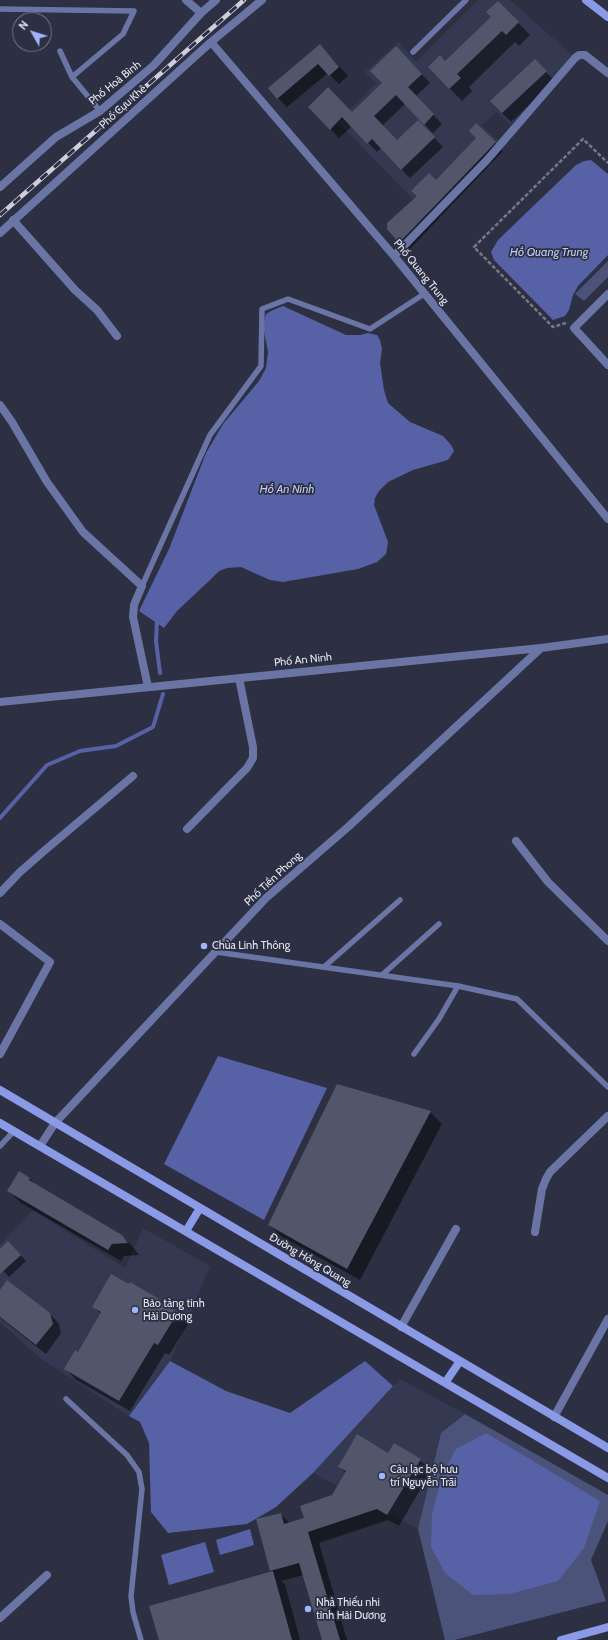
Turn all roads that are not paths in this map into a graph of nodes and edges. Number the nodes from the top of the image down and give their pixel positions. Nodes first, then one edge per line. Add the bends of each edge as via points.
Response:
1 (186, 0) edge
2 (216, 0) edge
3 (262, 0) edge
4 (466, 0) edge
5 (586, 0) edge
6 (0, 10) edge
7 (202, 14) junction
8 (608, 17) edge
9 (211, 42) junction
10 (60, 51) dead end
11 (413, 52) dead end
12 (608, 73) edge
13 (72, 77) junction
14 (100, 111) junction
15 (0, 187) edge
16 (13, 220) junction
17 (0, 233) edge
18 (394, 256) junction
19 (424, 294) junction
20 (608, 294) edge
21 (117, 336) dead end
22 (608, 365) edge
23 (0, 405) edge
24 (608, 519) edge
25 (142, 586) junction
26 (608, 638) edge
27 (541, 648) junction
28 (239, 678) junction
29 (148, 687) junction
30 (0, 702) edge
31 (133, 776) dead end
32 (187, 829) dead end
33 (516, 842) dead end
34 (0, 893) edge
35 (400, 900) dead end
36 (0, 924) edge
37 (439, 924) dead end
38 (608, 941) edge
39 (216, 952) junction
40 (324, 967) junction
41 (382, 975) junction
42 (458, 986) junction
43 (0, 1054) edge
44 (414, 1054) dead end
45 (608, 1087) edge
46 (0, 1090) edge
47 (608, 1116) edge
48 (0, 1123) edge
49 (55, 1123) junction
50 (14, 1132) junction
51 (0, 1146) edge
52 (40, 1146) junction
53 (200, 1208) junction
54 (456, 1229) dead end
55 (186, 1232) junction
56 (535, 1232) dead end
57 (608, 1319) edge
58 (402, 1327) junction
59 (460, 1361) junction
60 (445, 1383) junction
61 (66, 1399) dead end
62 (554, 1417) junction
63 (608, 1448) edge
64 (608, 1478) edge
65 (47, 1575) dead end
66 (0, 1618) edge
67 (608, 1627) edge
68 (141, 1640) edge
69 (561, 1640) edge

1 - 7 street
2 - 7 street, Phố Hoà Bình
3 - 9 street, Phố Cựu Khê
4 - 11 lane
5 - 8 street
6 - 13 lane via 134,11 123,34
7 - 14 street, Phố Hoà Bình via 154,65
9 - 16 street, Phố Cựu Khê
9 - 18 street, Phố Quang Trung
10 - 13 lane
12 - 18 street via 585,55 575,58 487,160
13 - 14 lane
14 - 15 street, Phố Hoà Bình via 56,137
16 - 17 street, Phố Cựu Khê
16 - 21 street via 75,290 97,310
18 - 19 street, Phố Quang Trung
19 - 24 street, Phố Quang Trung
19 - 25 lane via 370,329 288,299 262,309 261,366 210,435
20 - 22 street via 574,328
23 - 25 street via 47,482 83,532
25 - 29 street via 134,605 133,617
26 - 27 street, Phố An Ninh
27 - 28 street, Phố An Ninh
27 - 39 street, Phố Tiền Phong via 348,827 266,898
28 - 29 street, Phố An Ninh
28 - 32 street via 253,758 247,768
29 - 30 street, Phố An Ninh
31 - 34 street via 20,872
33 - 38 street via 548,882
35 - 40 lane
36 - 43 street via 50,962
37 - 41 lane
39 - 40 lane
39 - 49 street, Phố Tiền Phong
40 - 41 lane
41 - 42 lane
42 - 44 lane
42 - 45 lane via 517,999
46 - 49 street, Đường Hồng Quang
47 - 56 street via 550,1172 542,1189
48 - 50 street
49 - 52 street, Phố Tiền Phong
49 - 53 street, Đường Hồng Quang
50 - 51 lane
50 - 52 street
52 - 55 street
53 - 55 street
53 - 58 street, Đường Hồng Quang
54 - 58 street
55 - 60 street
57 - 62 street
58 - 59 street, Đường Hồng Quang
59 - 60 street
59 - 62 street, Đường Hồng Quang
60 - 64 street
61 - 68 lane via 128,1455 139,1472 142,1489 131,1596
62 - 63 street, Đường Hồng Quang
65 - 66 street
67 - 69 street

